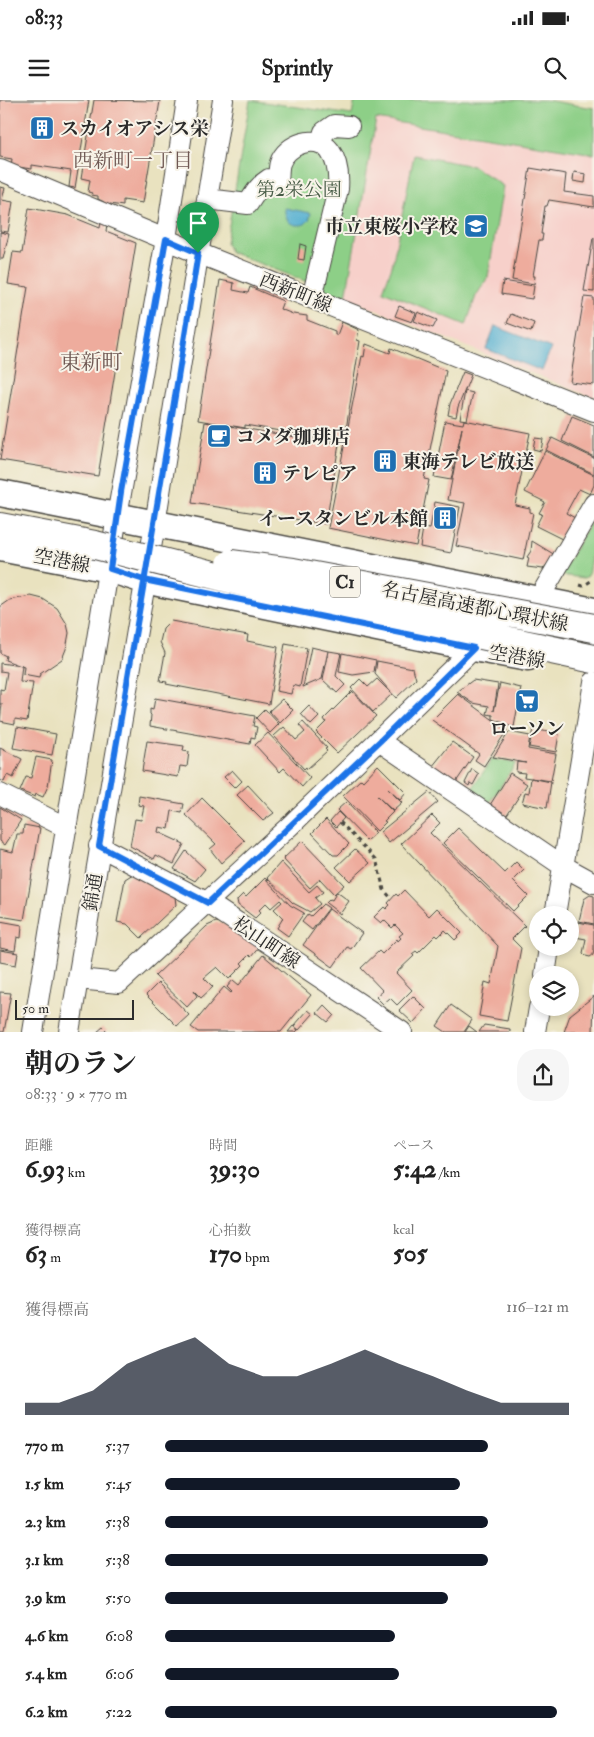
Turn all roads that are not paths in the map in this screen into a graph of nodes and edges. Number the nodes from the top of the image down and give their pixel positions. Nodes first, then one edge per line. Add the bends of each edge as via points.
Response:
1 (188, 100) edge
2 (223, 100) edge
3 (349, 126) dead end
4 (321, 143) junction
5 (0, 170) edge
6 (207, 198) junction
7 (166, 239) junction
8 (198, 253) junction
9 (312, 298) junction
10 (594, 411) edge
11 (0, 493) edge
12 (594, 504) edge
13 (117, 516) junction
14 (155, 524) junction
15 (0, 527) edge
16 (95, 546) junction
17 (0, 548) edge
18 (110, 569) junction
19 (144, 580) junction
20 (538, 600) junction
21 (594, 611) edge
22 (346, 621) junction
23 (594, 628) edge
24 (594, 644) edge
25 (474, 648) junction
26 (594, 659) edge
27 (594, 669) edge
28 (594, 682) edge
29 (380, 741) junction
30 (0, 794) edge
31 (67, 828) junction
32 (99, 846) junction
33 (564, 866) junction
34 (594, 883) edge
35 (208, 903) junction
36 (557, 906) edge
37 (78, 979) junction
38 (538, 1016) edge
39 (33, 1032) edge
40 (69, 1032) edge
41 (402, 1032) edge
42 (535, 1032) edge

1 - 7 street, 錦通
2 - 6 street, 錦通
3 - 4 street via 334,125 324,132
4 - 6 street via 312,141 285,153 278,182 265,181 248,204
4 - 9 street via 330,150 339,174
5 - 7 street, 西新町線
6 - 8 street, 錦通
7 - 8 street, 西新町線
7 - 13 street, 錦通
8 - 9 street, 西新町線
8 - 14 street, 錦通
9 - 10 street, 西新町線
11 - 13 main road
12 - 20 street
13 - 14 main road
13 - 18 street, 錦通
14 - 19 street, 錦通
14 - 20 main road
15 - 16 highway, 名古屋高速都心環状線 / C1
16 - 23 highway, 名古屋高速都心環状線 / C1, bridge via 293,572
16 - 26 highway, C1, bridge via 289,594
17 - 18 main road, 空港線
18 - 19 main road, 空港線
18 - 31 street, 錦通
19 - 22 main road, 空港線
19 - 32 street, 錦通
20 - 21 main road
22 - 24 highway via 378,608
22 - 25 main road, 空港線
25 - 27 main road, 空港線
25 - 29 street
28 - 33 street
29 - 33 street
29 - 35 street
30 - 31 street
31 - 39 street, 錦通
32 - 35 street, 松山町線
32 - 37 street, 錦通
33 - 34 street
33 - 36 street
35 - 37 street via 120,983
35 - 41 street, 松山町線
37 - 40 street, 錦通
38 - 42 street

